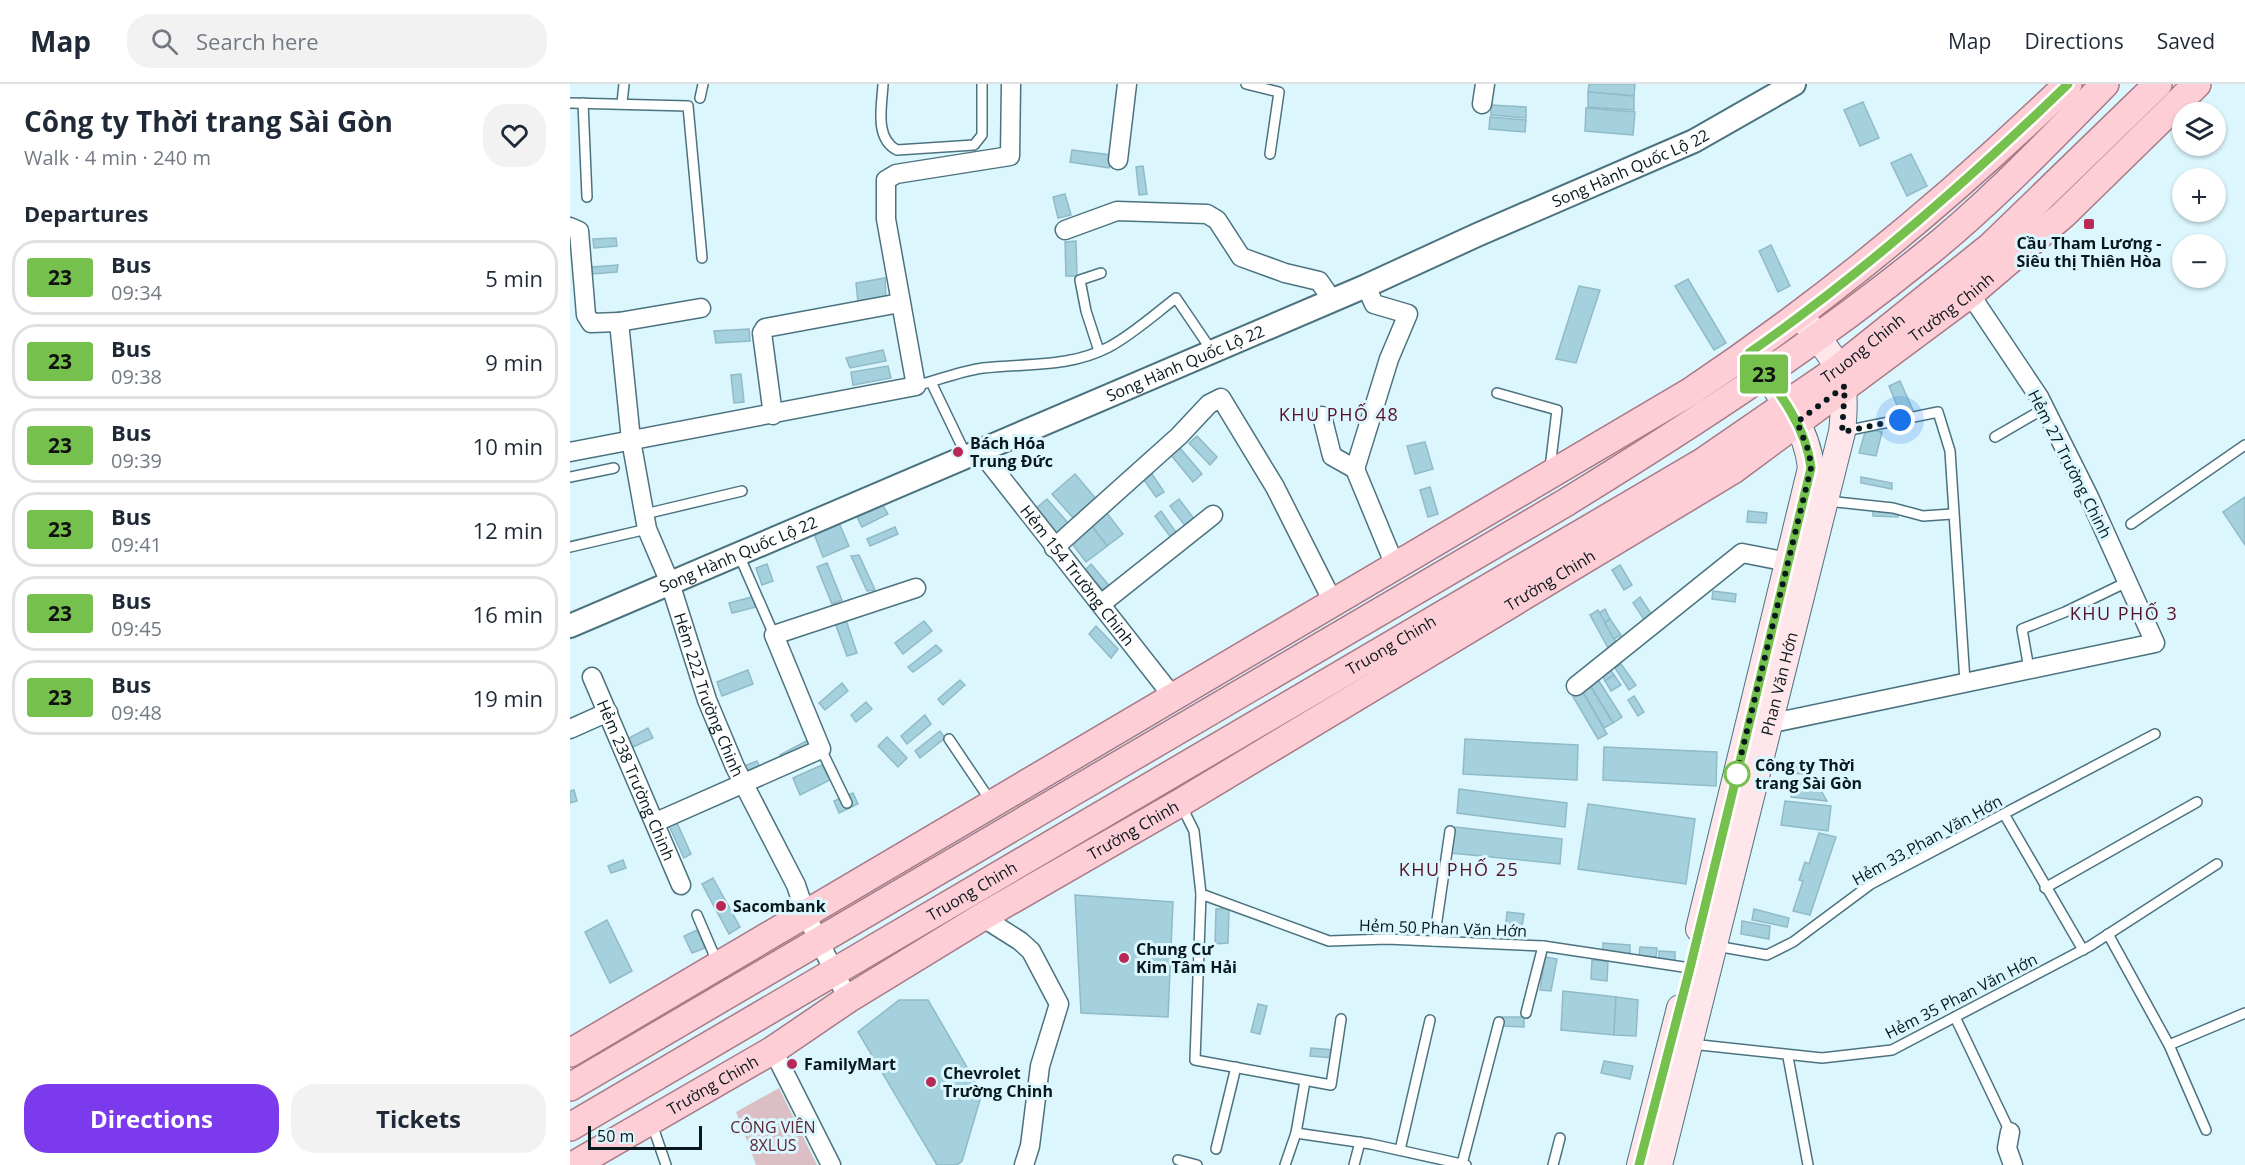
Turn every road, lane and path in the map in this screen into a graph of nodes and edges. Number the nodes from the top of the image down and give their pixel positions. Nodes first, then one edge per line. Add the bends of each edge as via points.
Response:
1 (624, 84) edge
2 (702, 84) edge
3 (883, 84) edge
4 (982, 84) edge
5 (1011, 84) edge
6 (1127, 84) edge
7 (1246, 84) edge
8 (1485, 84) edge
9 (1794, 84) edge
10 (2068, 84) edge
11 (2105, 84) edge
12 (2158, 84) edge
13 (2197, 84) edge
14 (700, 98) dead end
15 (570, 103) edge
16 (583, 103) junction
17 (622, 103) junction
18 (1482, 104) dead end
19 (1269, 154) dead end
20 (1118, 160) dead end
21 (587, 197) dead end
22 (570, 227) edge
23 (1065, 230) dead end
24 (702, 258) dead end
25 (1101, 273) dead end
26 (1963, 284) junction
27 (1366, 286) junction
28 (1333, 301) junction
29 (900, 303) junction
30 (701, 308) dead end
31 (1801, 315) junction
32 (619, 322) junction
33 (1818, 338) junction
34 (1099, 351) junction
35 (1213, 352) junction
36 (1749, 353) junction
37 (1766, 376) junction
38 (1842, 377) junction
39 (923, 384) junction
40 (1497, 393) dead end
41 (2045, 408) junction
42 (1792, 414) junction
43 (773, 415) junction
44 (1322, 416) dead end
45 (1842, 432) junction
46 (1995, 437) dead end
47 (631, 440) junction
48 (2245, 446) edge
49 (570, 452) edge
50 (974, 454) junction
51 (614, 468) dead end
52 (1355, 470) junction
53 (1549, 476) junction
54 (570, 477) edge
55 (742, 491) dead end
56 (1824, 501) junction
57 (1952, 514) junction
58 (1213, 515) dead end
59 (646, 522) junction
60 (2131, 524) dead end
61 (570, 547) edge
62 (1054, 548) junction
63 (739, 554) junction
64 (1788, 562) junction
65 (1396, 568) junction
66 (2127, 582) junction
67 (670, 583) junction
68 (916, 588) dead end
69 (1101, 604) junction
70 (1334, 604) junction
71 (570, 626) edge
72 (774, 635) junction
73 (2029, 669) junction
74 (592, 677) dead end
75 (1965, 682) junction
76 (1576, 686) dead end
77 (1174, 698) junction
78 (608, 712) junction
79 (1768, 724) junction
80 (570, 729) edge
81 (2155, 735) dead end
82 (949, 740) dead end
83 (821, 749) junction
84 (744, 785) junction
85 (2197, 802) dead end
86 (847, 803) dead end
87 (1180, 803) junction
88 (993, 805) junction
89 (2004, 814) junction
90 (656, 822) junction
91 (1450, 831) dead end
92 (1727, 853) junction
93 (2217, 864) dead end
94 (681, 885) dead end
95 (2045, 888) junction
96 (1201, 894) junction
97 (697, 915) dead end
98 (806, 915) junction
99 (982, 917) junction
100 (2109, 934) junction
101 (818, 941) junction
102 (1434, 941) junction
103 (1543, 946) junction
104 (1713, 946) junction
105 (2083, 950) junction
106 (719, 966) junction
107 (1690, 968) junction
108 (834, 972) junction
109 (848, 999) junction
110 (1526, 1013) dead end
111 (2245, 1013) edge
112 (1956, 1017) junction
113 (1341, 1018) dead end
114 (1430, 1020) dead end
115 (1499, 1022) dead end
116 (1689, 1044) junction
117 (2169, 1046) junction
118 (773, 1050) junction
119 (570, 1053) edge
120 (1788, 1057) junction
121 (1236, 1067) junction
122 (1305, 1081) junction
123 (570, 1087) edge
124 (650, 1119) junction
125 (570, 1127) edge
126 (2206, 1130) dead end
127 (1296, 1132) junction
128 (2010, 1132) joint
129 (1560, 1138) dead end
130 (1360, 1142) junction
131 (1216, 1149) dead end
132 (1400, 1150) junction
133 (1178, 1160) dead end
134 (1431, 1161) edge
135 (574, 1165) edge
136 (666, 1165) edge
137 (831, 1165) edge
138 (1024, 1165) edge
139 (1197, 1165) edge
140 (1285, 1165) edge
141 (1354, 1165) edge
142 (1464, 1165) edge
143 (1553, 1165) edge
144 (1640, 1165) edge
145 (1659, 1165) edge
146 (1808, 1165) edge
147 (2013, 1165) edge

1 - 17 lane
2 - 14 lane
3 - 4 lane via 882,135 897,150 974,145 982,135
5 - 29 street via 1010,156 896,174 886,180 886,219
6 - 20 street
7 - 19 lane via 1279,92
8 - 18 street
9 - 27 street, Song Hành Quốc Lộ 22 via 1694,141
10 - 31 main road via 1957,188
11 - 33 main road via 1925,255
12 - 26 main road, Truong Chinh via 1991,246
13 - 26 main road, Trường Chinh via 2063,215
15 - 16 lane
16 - 17 lane
16 - 21 lane
17 - 24 lane via 688,106
22 - 32 street via 579,231 588,320 594,324
23 - 28 street via 1117,211 1207,214 1217,220 1241,257 1319,281
25 - 34 lane via 1080,280
26 - 38 main road, Truong Chinh
26 - 41 street, Hẻm 27 Trường Chinh
27 - 28 street, Song Hành Quốc Lộ 22
27 - 52 street via 1374,304 1408,314 1389,359
28 - 35 street, Song Hành Quốc Lộ 22
29 - 39 street
29 - 43 street via 765,328 762,333
30 - 32 street
31 - 33 main road
31 - 36 main road
32 - 47 street, Hẻm 222 Trường Chinh
33 - 37 main road
33 - 38 main road
34 - 35 lane via 1134,331 1176,298
34 - 39 lane via 1058,363 980,369
35 - 50 street, Song Hành Quốc Lộ 22
36 - 37 main road, Phan Văn Hớn
36 - 53 main road
37 - 42 main road, Phan Văn Hớn
37 - 101 main road via 1565,503
38 - 42 main road, Trường Chinh
38 - 45 main road, Phan Văn Hớn
39 - 43 street
39 - 50 lane
40 - 53 lane via 1557,410
41 - 46 lane
41 - 66 street, Hẻm 27 Trường Chinh
42 - 64 main road, Phan Văn Hớn via 1809,452 1811,468
42 - 87 main road, Trường Chinh via 1732,470
42 - 108 main road, Truong Chinh via 1701,463
43 - 47 street
44 - 52 street via 1332,456
45 - 56 main road, Phan Văn Hớn
45 - 57 lane via 1938,412 1950,451
47 - 49 street
47 - 59 street, Hẻm 222 Trường Chinh
48 - 60 lane
50 - 62 street, Hẻm 154 Trường Chinh
50 - 63 street, Song Hành Quốc Lộ 22
51 - 54 lane
52 - 65 street
53 - 65 main road
55 - 59 lane
56 - 57 lane via 1893,508 1923,516
56 - 79 main road, Phan Văn Hớn
57 - 75 lane
58 - 69 street
59 - 61 lane
59 - 67 street, Hẻm 222 Trường Chinh
62 - 69 street, Hẻm 154 Trường Chinh
62 - 70 street via 1179,436 1209,404 1221,398 1275,487
63 - 67 street, Song Hành Quốc Lộ 22
63 - 72 lane
64 - 76 street via 1742,553
64 - 92 main road, Phan Văn Hớn
65 - 70 main road
66 - 73 lane via 2022,629
66 - 73 street, Hẻm 27 Trường Chinh via 2155,643
67 - 71 street, Song Hành Quốc Lộ 22
67 - 84 street, Hẻm 222 Trường Chinh via 707,700
68 - 72 street
69 - 77 street, Hẻm 154 Trường Chinh
70 - 77 main road
72 - 83 street
73 - 75 street
74 - 78 street, Hẻm 238 Trường Chinh
75 - 79 street
77 - 88 main road
78 - 80 street
78 - 90 street, Hẻm 238 Trường Chinh
79 - 92 main road, Phan Văn Hớn
81 - 89 lane, Hẻm 33 Phan Văn Hớn
82 - 88 lane
83 - 84 street
83 - 86 lane
84 - 90 street
84 - 98 street, Hẻm 222 Trường Chinh via 796,885
85 - 95 lane
87 - 96 lane via 1194,831
87 - 99 main road, Trường Chinh
88 - 98 main road
89 - 95 lane
89 - 104 lane, Hẻm 33 Phan Văn Hớn via 1871,884 1793,942 1767,955
90 - 94 street, Hẻm 238 Trường Chinh
91 - 102 lane
92 - 104 main road, Phan Văn Hớn
92 - 107 main road, Phan Văn Hớn
93 - 100 lane, Hẻm 35 Phan Văn Hớn
95 - 105 lane
96 - 102 lane, Hẻm 50 Phan Văn Hớn via 1329,941
96 - 121 lane via 1195,1060
97 - 106 lane
98 - 101 street
98 - 106 main road
99 - 109 main road, Trường Chinh
99 - 138 street via 1031,951 1059,1005 1040,1066
100 - 105 lane, Hẻm 35 Phan Văn Hớn
100 - 117 lane
101 - 108 street
101 - 123 main road
102 - 103 lane, Hẻm 50 Phan Văn Hớn
103 - 107 lane, Hẻm 50 Phan Văn Hớn
103 - 110 lane
104 - 116 main road, Phan Văn Hớn
105 - 112 lane, Hẻm 35 Phan Văn Hớn
106 - 119 main road
107 - 144 main road, Phan Văn Hớn
108 - 109 street
108 - 125 main road, Truong Chinh
109 - 118 main road, Trường Chinh
111 - 117 lane
112 - 120 lane, Hẻm 35 Phan Văn Hớn via 1892,1050 1822,1058
112 - 128 lane
113 - 122 lane via 1331,1085
114 - 132 lane
115 - 142 lane
116 - 120 lane, Hẻm 35 Phan Văn Hớn
116 - 145 main road, Phan Văn Hớn
117 - 126 lane
118 - 124 main road, Trường Chinh
118 - 137 street
120 - 146 lane
121 - 122 lane
121 - 131 lane
122 - 127 lane
124 - 135 main road, Trường Chinh
124 - 136 lane
127 - 130 lane
127 - 140 lane
128 - 147 street via 2007,1148
129 - 143 lane
130 - 132 lane
130 - 141 lane
132 - 134 lane
133 - 139 lane
134 - 142 lane

